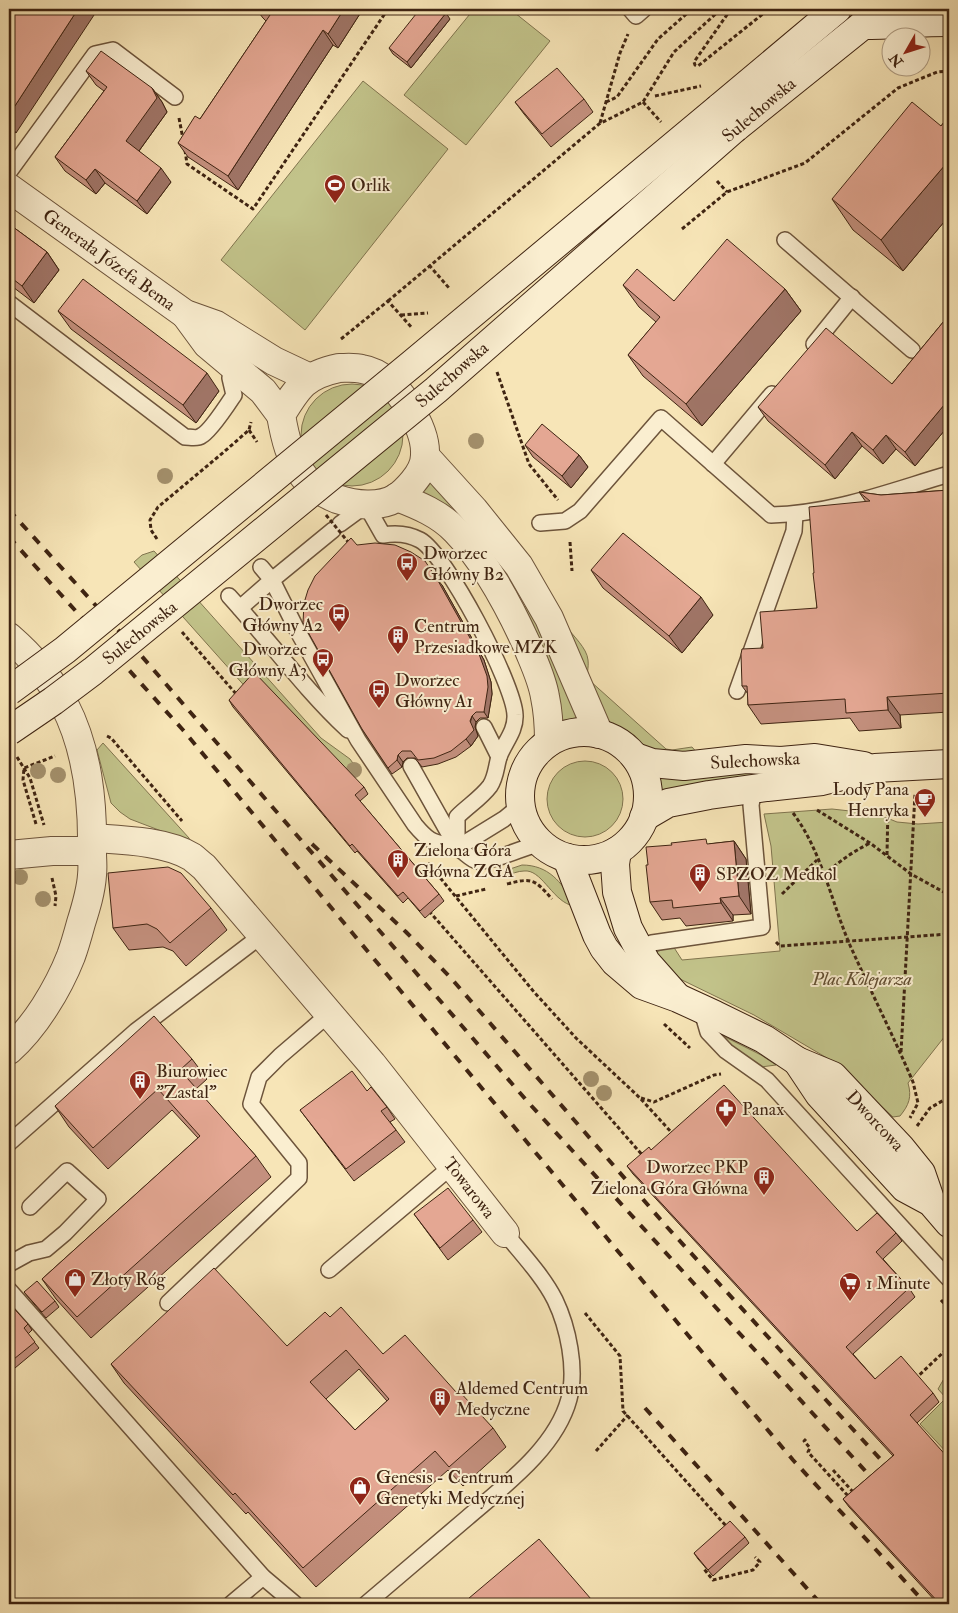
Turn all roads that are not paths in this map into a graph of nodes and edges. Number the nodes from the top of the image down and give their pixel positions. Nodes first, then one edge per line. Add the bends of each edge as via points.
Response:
1 (836, 9) edge
2 (887, 9) edge
3 (949, 22) edge
4 (863, 25) junction
5 (175, 97) road end
6 (727, 118) junction
7 (9, 172) edge
8 (9, 188) edge
9 (785, 240) dead end
10 (852, 298) junction
11 (9, 303) edge
12 (185, 314) junction
13 (912, 350) dead end
14 (803, 356) edge
15 (232, 365) junction
16 (310, 378) junction
17 (779, 385) edge
18 (281, 415) junction
19 (426, 456) junction
20 (713, 464) junction
21 (949, 474) edge
22 (397, 498) junction
23 (366, 505) junction
24 (795, 514) junction
25 (540, 523) dead end
26 (261, 567) dead end
27 (272, 580) junction
28 (229, 596) dead end
29 (240, 608) junction
30 (9, 637) edge
31 (9, 691) edge
32 (737, 691) dead end
33 (484, 726) dead end
34 (9, 731) edge
35 (599, 734) junction
36 (358, 740) junction
37 (549, 742) junction
38 (499, 757) junction
39 (635, 757) junction
40 (949, 764) edge
41 (411, 766) dead end
42 (875, 768) junction
43 (754, 789) junction
44 (520, 806) junction
45 (644, 817) junction
46 (540, 843) junction
47 (93, 844) junction
48 (457, 848) junction
49 (617, 851) junction
50 (9, 855) edge
51 (567, 858) junction
52 (262, 935) junction
53 (638, 949) junction
54 (690, 1003) junction
55 (329, 1014) junction
56 (9, 1050) edge
57 (9, 1143) edge
58 (452, 1166) junction
59 (30, 1207) dead end
60 (949, 1223) edge
61 (505, 1233) joint
62 (9, 1264) edge
63 (329, 1270) dead end
64 (949, 1279) edge
65 (9, 1290) edge
66 (168, 1304) dead end
67 (263, 1577) junction
68 (232, 1604) edge
69 (295, 1604) edge
70 (366, 1604) edge

1 - 6 street, Sulechowska
2 - 4 street, Sulechowska
3 - 4 street
4 - 6 street, Sulechowska
5 - 7 lane via 113,50 95,54
6 - 31 street, Sulechowska, bridge via 412,364 73,644
6 - 34 street, Sulechowska, bridge via 436,390 93,671
8 - 12 street, Generała Józefa Bema
9 - 10 lane
10 - 13 lane
10 - 14 lane
11 - 15 lane via 185,437 200,438 206,433 234,395 230,378
12 - 15 street, Generała Józefa Bema via 207,344
12 - 16 street, Generała Józefa Bema via 216,325 269,358
15 - 18 street, Generała Józefa Bema via 263,391
16 - 18 street
16 - 19 street via 339,368 362,369 386,380 403,397 416,419
17 - 20 lane
18 - 23 street via 287,446 306,480 323,493 347,503
19 - 22 street via 419,476
19 - 35 street via 519,566 549,618
20 - 24 lane via 771,515
20 - 25 lane via 661,418 580,511 565,521
21 - 24 lane via 827,509
22 - 23 street
22 - 37 street via 418,505 455,530 504,599 539,673 546,697
23 - 27 lane
23 - 38 lane via 383,535 396,533 420,540 432,551 491,647 513,698 516,716
24 - 32 lane via 794,531
26 - 27 lane
27 - 29 lane
27 - 36 lane
28 - 29 lane
29 - 36 lane via 331,714
30 - 47 street via 44,673 73,724 86,770
33 - 38 lane
35 - 37 street via 582,732
35 - 39 street via 613,739
36 - 48 lane via 425,837
37 - 44 street via 526,770 520,787
38 - 48 lane via 491,784 457,817
39 - 42 street, Sulechowska via 652,763 684,766 746,759 781,761 815,758
39 - 45 street via 647,786 648,802
40 - 42 street, Sulechowska
41 - 48 lane
42 - 43 street, Sulechowska via 822,782
43 - 45 street, Sulechowska via 668,804
43 - 53 lane via 752,805 762,920 652,943
44 - 46 street via 524,820
44 - 48 lane
45 - 49 street via 629,842
46 - 48 lane via 492,860 476,861
46 - 51 street
47 - 50 street, Towarowa
47 - 52 street, Towarowa via 138,841 191,857 204,867
47 - 56 street via 89,895 71,956 56,988 24,1036
49 - 51 street via 602,858
49 - 53 street, Dworcowa via 617,892
51 - 54 street, Dworcowa via 597,935 615,962 642,985
52 - 55 street, Towarowa
52 - 57 lane via 136,1031
53 - 54 street, Dworcowa via 646,962
54 - 60 street, Dworcowa via 764,1039 797,1061 834,1076 900,1147 920,1173 930,1202
54 - 64 lane via 708,1032 726,1051 768,1080
55 - 58 street, Towarowa
55 - 66 lane via 259,1077 252,1104 299,1163 299,1178
58 - 61 street, Towarowa
58 - 63 lane
59 - 62 lane via 67,1171 98,1199 46,1250 29,1253
61 - 70 lane, Towarowa via 542,1280 561,1316 572,1369 569,1400 549,1439 517,1474
65 - 67 lane
67 - 68 lane
67 - 69 lane

